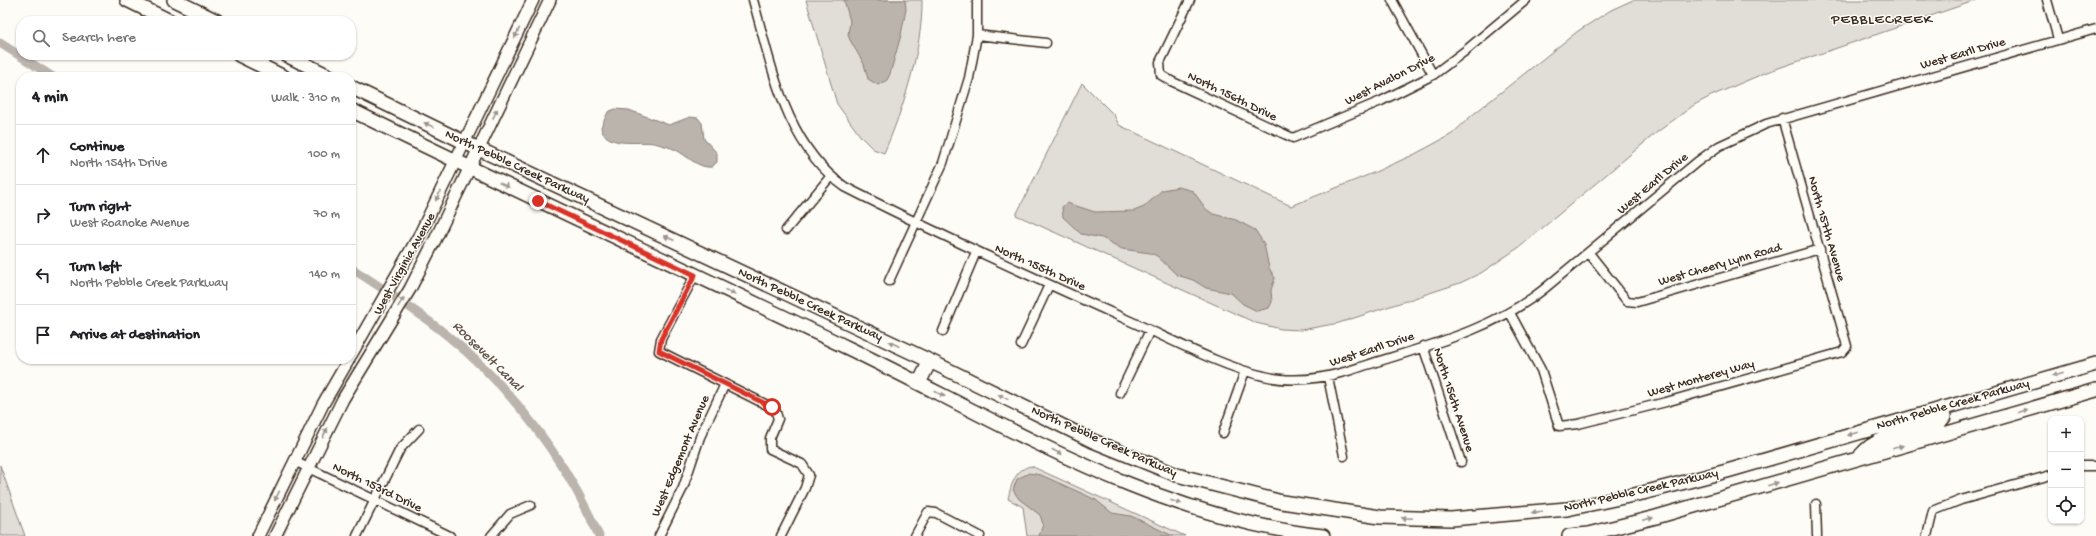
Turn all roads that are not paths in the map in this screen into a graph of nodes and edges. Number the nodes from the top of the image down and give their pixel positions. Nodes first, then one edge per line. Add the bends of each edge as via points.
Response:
1 (127, 0) edge
2 (174, 0) edge
3 (533, 0) edge
4 (550, 0) edge
5 (753, 0) edge
6 (977, 0) edge
7 (1190, 0) edge
8 (1392, 0) edge
9 (1526, 0) edge
10 (2047, 0) edge
11 (160, 16) edge
12 (207, 16) edge
13 (2096, 29) edge
14 (977, 35) junction
15 (2058, 39) junction
16 (1046, 43) dead end
17 (249, 60) edge
18 (296, 60) edge
19 (274, 72) edge
20 (321, 72) edge
21 (1433, 75) junction
22 (356, 89) edge
23 (356, 112) edge
24 (1782, 118) junction
25 (1293, 138) joint
26 (464, 142) junction
27 (478, 149) junction
28 (454, 161) junction
29 (470, 168) junction
30 (830, 177) junction
31 (917, 223) junction
32 (786, 230) dead end
33 (1820, 249) junction
34 (976, 252) junction
35 (1589, 253) junction
36 (704, 255) junction
37 (695, 275) junction
38 (889, 281) dead end
39 (1049, 285) junction
40 (1510, 313) junction
41 (1150, 330) junction
42 (943, 331) dead end
43 (1021, 345) dead end
44 (356, 346) edge
45 (1423, 346) junction
46 (1847, 346) joint
47 (930, 361) junction
48 (346, 364) edge
49 (2096, 364) edge
50 (1245, 371) junction
51 (1328, 377) junction
52 (919, 383) junction
53 (725, 384) junction
54 (2096, 390) edge
55 (1120, 393) dead end
56 (1942, 408) junction
57 (419, 429) dead end
58 (1223, 433) dead end
59 (1344, 456) dead end
60 (1859, 458) junction
61 (294, 461) junction
62 (1461, 462) dead end
63 (2084, 466) edge
64 (2096, 466) edge
65 (308, 468) junction
66 (2048, 476) edge
67 (374, 499) junction
68 (1816, 504) dead end
69 (531, 505) dead end
70 (258, 536) edge
71 (276, 536) edge
72 (357, 536) edge
73 (450, 536) edge
74 (491, 536) edge
75 (659, 536) edge
76 (781, 536) edge
77 (915, 536) edge
78 (980, 536) edge
79 (1323, 536) edge
80 (1569, 536) edge
81 (1817, 536) edge
82 (1927, 536) edge

1 - 11 main road
2 - 12 main road
3 -> 26 main road, West Virginia Avenue
27 -> 4 main road, West Virginia Avenue
5 - 30 street, North 155th Drive via 789,118 808,150
6 - 14 street
7 - 25 street, North 156th Drive via 1160,62 1161,75
8 - 21 street
9 - 21 street, West Avalon Drive
10 - 15 street
13 - 15 street, West Earll Drive
14 - 16 street
14 - 31 street via 969,78 943,163
15 - 24 street, West Earll Drive
17 - 19 main road
18 - 20 main road
21 - 25 street, West Avalon Drive via 1381,101
26 -> 22 main road, North Pebble Creek Parkway
23 - 28 main road, North Pebble Creek Parkway
24 - 33 street, North 157th Avenue
24 - 35 street, West Earll Drive via 1742,134 1697,162
26 - 27 main road, North Pebble Creek Parkway
26 - 28 main road, West Virginia Avenue
27 - 29 main road, West Virginia Avenue
36 -> 27 main road, North Pebble Creek Parkway
28 - 29 main road, North Pebble Creek Parkway
28 -> 44 main road, West Virginia Avenue via 420,234
29 -> 37 main road, North Pebble Creek Parkway
65 -> 29 main road, West Virginia Avenue via 343,399 410,289
30 - 31 street, North 155th Drive
30 - 32 street
31 - 34 street, North 155th Drive
31 - 38 street
33 - 35 street, West Cheery Lynn Road via 1637,302 1627,301
33 - 46 street, North 157th Avenue
34 - 39 street, North 155th Drive
34 - 42 street
35 - 40 street, West Earll Drive
36 - 37 main road
47 -> 36 main road, North Pebble Creek Parkway
37 -> 52 main road, North Pebble Creek Parkway
37 - 53 street via 661,339 659,351
39 - 41 street, North 155th Drive
39 - 43 street
40 - 45 street, West Earll Drive via 1469,331
40 - 46 street, West Monterey Way via 1541,370 1559,426 1578,424 1666,402 1842,352
41 - 50 street, North 155th Drive
41 - 55 street
45 - 51 street, West Earll Drive
45 - 62 street, North 156th Avenue
47 - 52 main road
56 -> 47 main road, North Pebble Creek Parkway via 1719,473 1567,509 1451,519 1380,517 1282,502 1177,475 1093,441
48 - 61 main road
49 -> 56 main road, North Pebble Creek Parkway
50 - 51 street, West Earll Drive via 1265,377 1288,379
50 - 58 street
51 - 59 street
52 -> 79 main road, North Pebble Creek Parkway via 1077,463 1163,498 1208,513 1301,534
53 - 75 street, West Edgemont Avenue via 700,437 683,488
53 - 76 street via 772,407 777,413 776,425 770,438 770,449 802,464 806,469 808,480
60 -> 54 main road, North Pebble Creek Parkway
56 - 60 main road via 1944,417 1940,422 1884,439 1867,449
57 - 67 street via 400,449
80 -> 60 main road, North Pebble Creek Parkway via 1588,534 1656,517
61 - 65 street, North 153rd Drive
61 -> 70 main road
63 - 64 street
65 - 67 street, North 153rd Drive
65 - 71 main road, West Virginia Avenue
66 - 82 street via 1961,500 1933,511
67 - 72 street
67 - 73 street, North 153rd Drive
68 - 81 street
69 - 74 street via 510,514
77 - 78 street via 928,512 936,513

